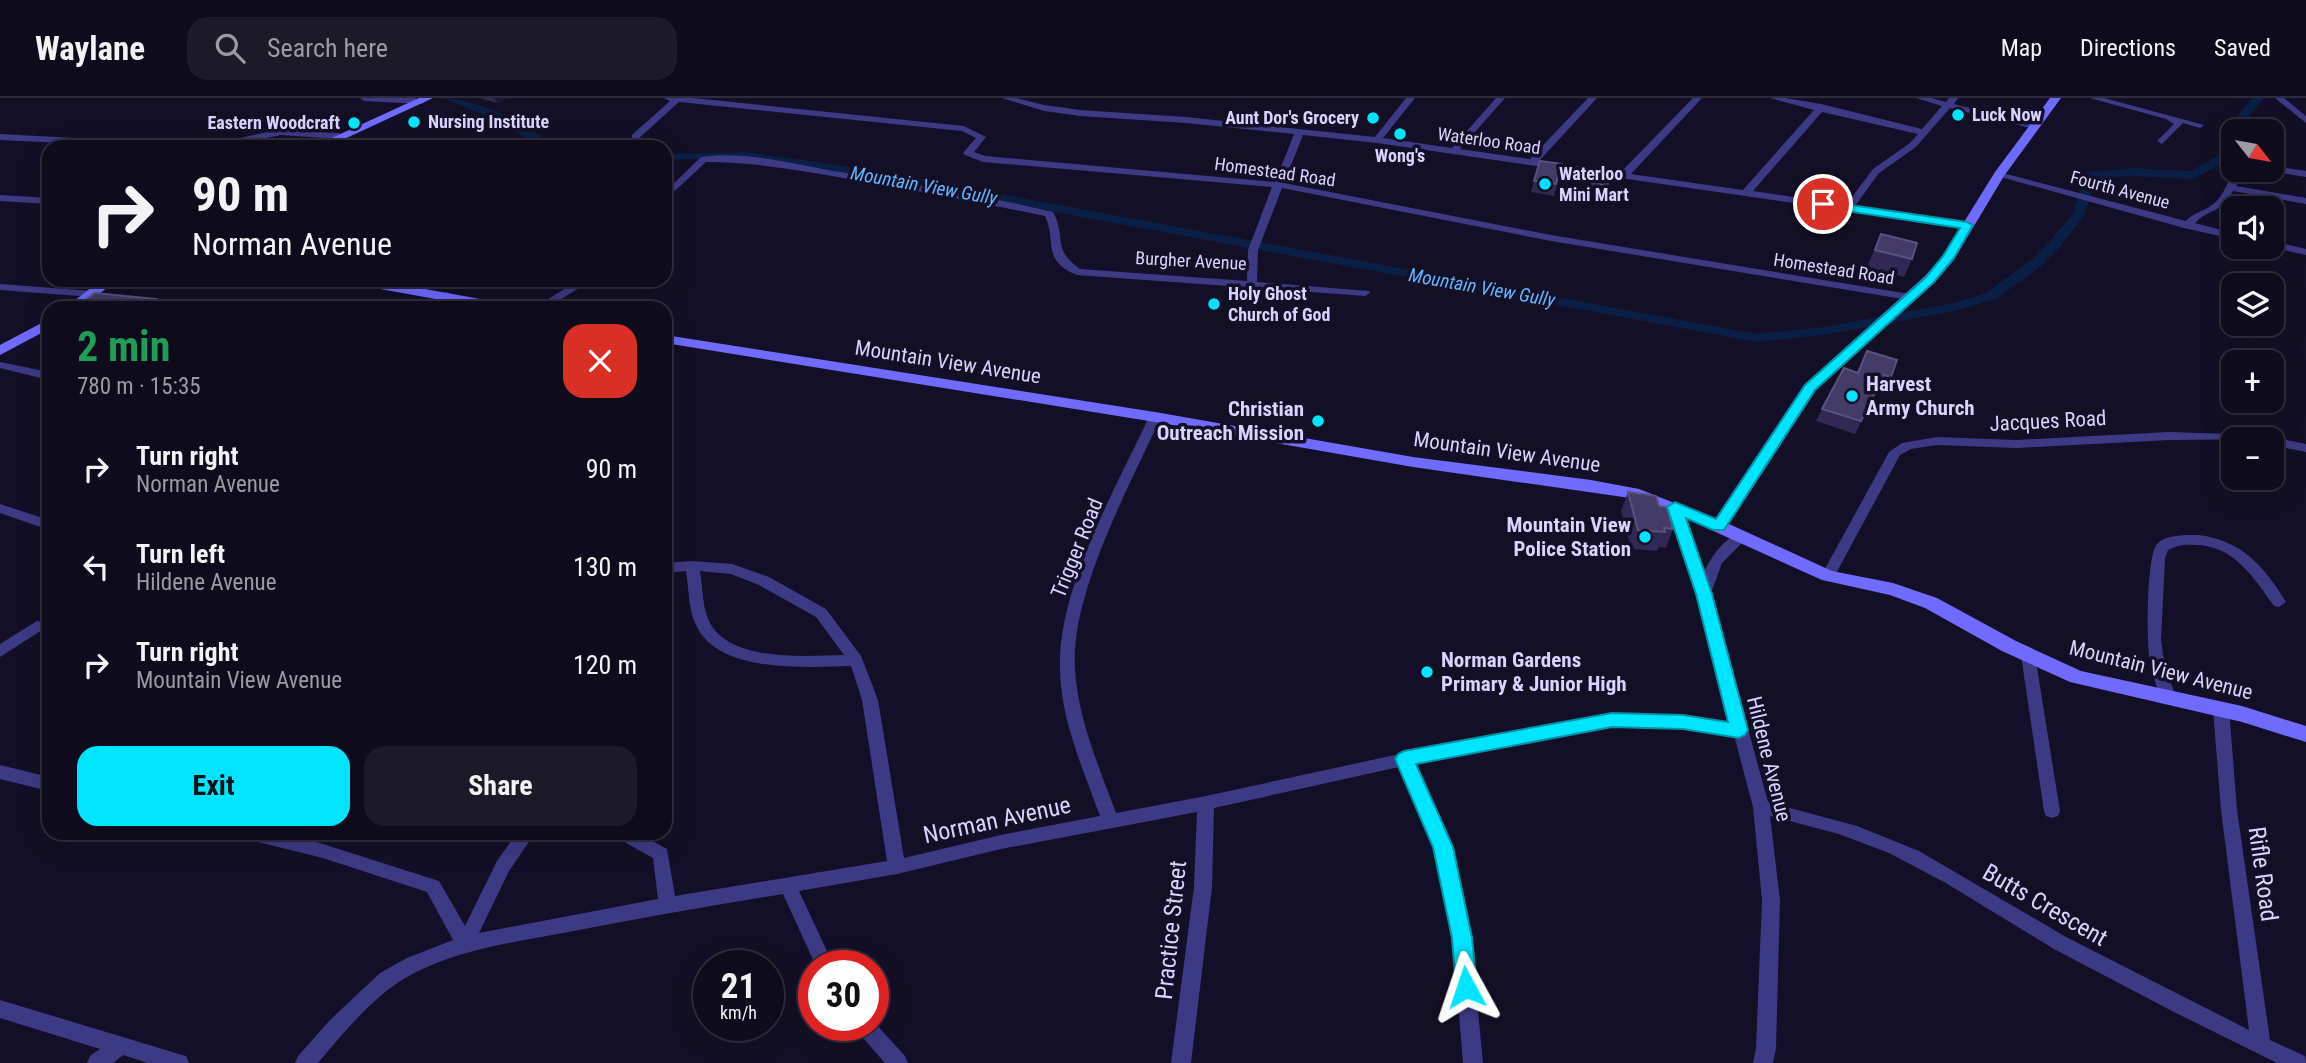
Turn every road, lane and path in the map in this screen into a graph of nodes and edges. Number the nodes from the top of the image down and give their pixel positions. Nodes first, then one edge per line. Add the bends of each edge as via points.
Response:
1 (364, 98) edge
2 (674, 98) edge
3 (1006, 98) edge
4 (1042, 98) edge
5 (1411, 98) edge
6 (1501, 98) edge
7 (1593, 98) edge
8 (1698, 98) edge
9 (1774, 98) edge
10 (1920, 98) edge
11 (2056, 98) edge
12 (2094, 98) edge
13 (2278, 98) edge
14 (425, 99) edge
15 (1952, 101) edge
16 (1032, 104) junction
17 (1821, 107) junction
18 (2162, 115) junction
19 (2306, 120) edge
20 (2200, 124) dead end
21 (2034, 126) junction
22 (1300, 131) junction
23 (1923, 132) junction
24 (339, 136) junction
25 (0, 137) edge
26 (635, 137) dead end
27 (61, 140) edge
28 (244, 140) edge
29 (331, 140) edge
30 (1377, 140) junction
31 (2162, 141) dead end
32 (1453, 152) junction
33 (1532, 163) junction
34 (2284, 171) edge
35 (2306, 174) edge
36 (1999, 175) junction
37 (1623, 176) junction
38 (2234, 182) edge
39 (1279, 185) junction
40 (2231, 188) junction
41 (672, 190) edge
42 (1746, 193) junction
43 (0, 198) edge
44 (42, 201) edge
45 (2306, 201) edge
46 (1849, 208) junction
47 (1967, 225) junction
48 (2188, 226) junction
49 (2221, 233) edge
50 (2284, 247) edge
51 (2306, 252) edge
52 (1252, 282) junction
53 (0, 287) edge
54 (101, 287) edge
55 (405, 287) edge
56 (575, 287) edge
57 (1365, 293) dead end
58 (92, 294) junction
59 (447, 295) junction
60 (1909, 297) junction
61 (82, 301) edge
62 (443, 301) edge
63 (475, 301) edge
64 (551, 301) edge
65 (42, 327) edge
66 (672, 341) edge
67 (0, 351) edge
68 (0, 365) edge
69 (42, 374) edge
70 (1155, 417) junction
71 (2221, 436) edge
72 (2284, 443) edge
73 (2306, 448) edge
74 (1675, 507) junction
75 (0, 508) edge
76 (42, 523) edge
77 (1718, 526) junction
78 (1741, 537) junction
79 (692, 566) junction
80 (672, 567) edge
81 (1828, 576) junction
82 (1704, 594) junction
83 (2279, 602) dead end
84 (37, 626) dead end
85 (0, 651) edge
86 (2028, 655) junction
87 (856, 660) junction
88 (2169, 699) junction
89 (2221, 709) junction
90 (1739, 730) junction
91 (2306, 734) edge
92 (1404, 759) junction
93 (0, 772) edge
94 (42, 782) edge
95 (1206, 803) junction
96 (1761, 807) junction
97 (2052, 811) dead end
98 (1110, 821) junction
99 (278, 840) edge
100 (522, 840) edge
101 (636, 840) edge
102 (897, 867) junction
103 (787, 884) junction
104 (667, 905) junction
105 (466, 944) junction
106 (818, 950) edge
107 (0, 1009) edge
108 (878, 1041) edge
109 (122, 1044) junction
110 (2261, 1046) junction
111 (97, 1063) edge
112 (178, 1063) edge
113 (305, 1063) edge
114 (898, 1063) edge
115 (1181, 1063) edge
116 (1473, 1063) edge
117 (1763, 1063) edge
118 (2298, 1063) edge

1 - 14 street
2 - 26 street
2 - 39 street, Homestead Road via 964,129 981,137 968,153 983,159
3 - 16 street, Waterloo Road
4 - 16 street
5 - 30 street
6 - 32 street
7 - 33 street
8 - 37 street
9 - 17 street
10 - 15 street
11 - 21 main road
12 - 18 street
13 - 19 street
14 - 24 main road
15 - 21 street
15 - 23 street
16 - 22 street, Waterloo Road via 1080,113
17 - 23 street
17 - 42 street
18 - 20 street
18 - 31 street via 2179,124
21 - 36 main road
22 - 30 street, Waterloo Road
22 - 39 street
23 - 46 street via 1900,156 1876,171
24 - 28 street via 281,132
24 - 29 main road
25 - 27 street
30 - 32 street, Waterloo Road
32 - 33 street, Waterloo Road
33 - 37 street, Waterloo Road
34 - 35 street
36 - 47 main road
36 - 48 street, Fourth Avenue
37 - 42 street, Waterloo Road
38 - 40 street
39 - 52 street via 1255,245
39 - 60 street, Homestead Road via 1551,238
40 - 45 street
40 - 48 street via 2218,206 2195,214
41 - 52 street, Burgher Avenue via 701,160 735,159 1049,214 1053,249 1077,272
42 - 46 street, Waterloo Road
43 - 44 street
46 - 47 street, Waterloo Road
47 - 60 main road via 1948,258
48 - 49 street, Fourth Avenue
50 - 51 street
52 - 57 street, Burgher Avenue
53 - 58 street
54 - 58 main road
55 - 59 main road
56 - 64 street
58 - 61 main road
59 - 62 street
59 - 63 main road
60 - 77 main road via 1810,387
65 - 67 main road
66 - 70 main road, Mountain View Avenue
68 - 69 street
70 - 74 main road, Mountain View Avenue via 1413,462 1591,485
70 - 98 street, Trigger Road via 1072,619 1067,666 1078,725
71 - 81 street, Jacques Road via 1904,446 1895,452
72 - 73 street
74 - 77 main road, Mountain View Avenue
74 - 82 street, Hildene Avenue
75 - 76 street
77 - 78 main road, Mountain View Avenue
78 - 81 main road, Mountain View Avenue
78 - 82 street via 1724,548 1709,572
79 - 80 street
79 - 87 street via 732,569 821,613
79 - 87 street via 702,623 725,647 780,660
81 - 86 main road, Mountain View Avenue via 1893,589 1931,603
82 - 90 street, Hildene Avenue
83 - 88 street via 2227,544 2174,540 2162,547 2154,640
84 - 85 street
86 - 88 main road, Mountain View Avenue via 2077,677
86 - 97 street
87 - 102 street via 870,701
88 - 89 main road, Mountain View Avenue
89 - 91 main road, Mountain View Avenue
89 - 110 street, Rifle Road
90 - 92 street, Norman Avenue via 1683,722 1612,720
90 - 96 street, Hildene Avenue
92 - 95 street, Norman Avenue
92 - 116 street via 1443,847 1462,938
93 - 94 street
95 - 98 street, Norman Avenue
95 - 115 street, Practice Street via 1203,887
96 - 110 street, Butts Crescent via 1865,835 1914,857 2057,942
96 - 117 street, Hildene Avenue via 1771,900
98 - 102 street, Norman Avenue
99 - 105 street via 433,886
100 - 105 street via 503,866
101 - 104 street via 661,854
102 - 103 street, Norman Avenue
103 - 104 street, Norman Avenue
103 - 106 street
104 - 105 street, Norman Avenue
105 - 113 street, Norman Avenue via 387,979
107 - 109 street
108 - 114 street
109 - 111 street
109 - 112 street
110 - 118 street, Butts Crescent

